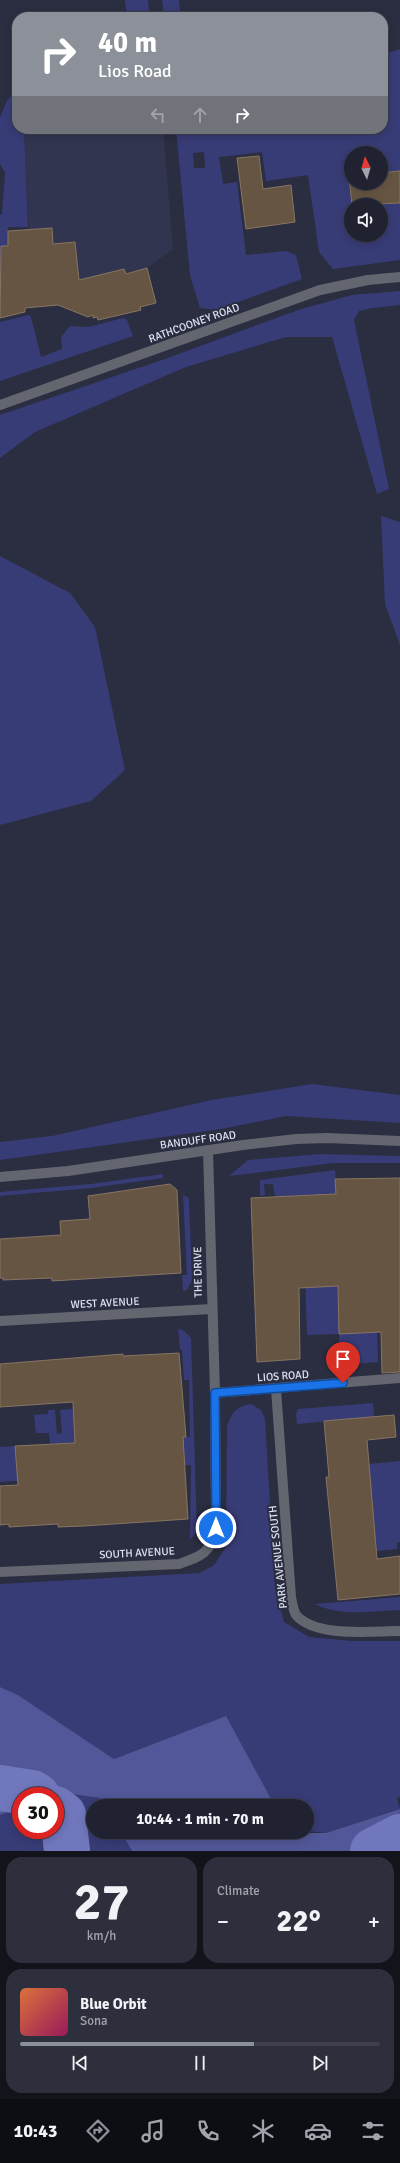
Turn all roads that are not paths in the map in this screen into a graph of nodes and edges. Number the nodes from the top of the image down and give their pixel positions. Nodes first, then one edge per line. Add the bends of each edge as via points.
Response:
1 (400, 277) edge
2 (0, 405) edge
3 (400, 1142) edge
4 (208, 1150) junction
5 (0, 1177) edge
6 (211, 1309) junction
7 (0, 1321) edge
8 (400, 1378) edge
9 (276, 1389) junction
10 (215, 1393) junction
11 (0, 1572) edge
12 (400, 1631) edge

1 - 2 street, RATHCOONEY ROAD via 368,280 320,290
3 - 4 street, BANDUFF ROAD via 296,1140
4 - 5 street, BANDUFF ROAD via 68,1171
4 - 6 street, THE DRIVE
6 - 7 street, WEST AVENUE
6 - 10 street, THE DRIVE
8 - 9 street, LIOS ROAD
9 - 10 street, LIOS ROAD
9 - 12 street, PARK AVENUE SOUTH via 291,1597 295,1613 305,1623 318,1629
10 - 11 street, SOUTH AVENUE via 216,1528 214,1542 207,1551 198,1558 179,1564

